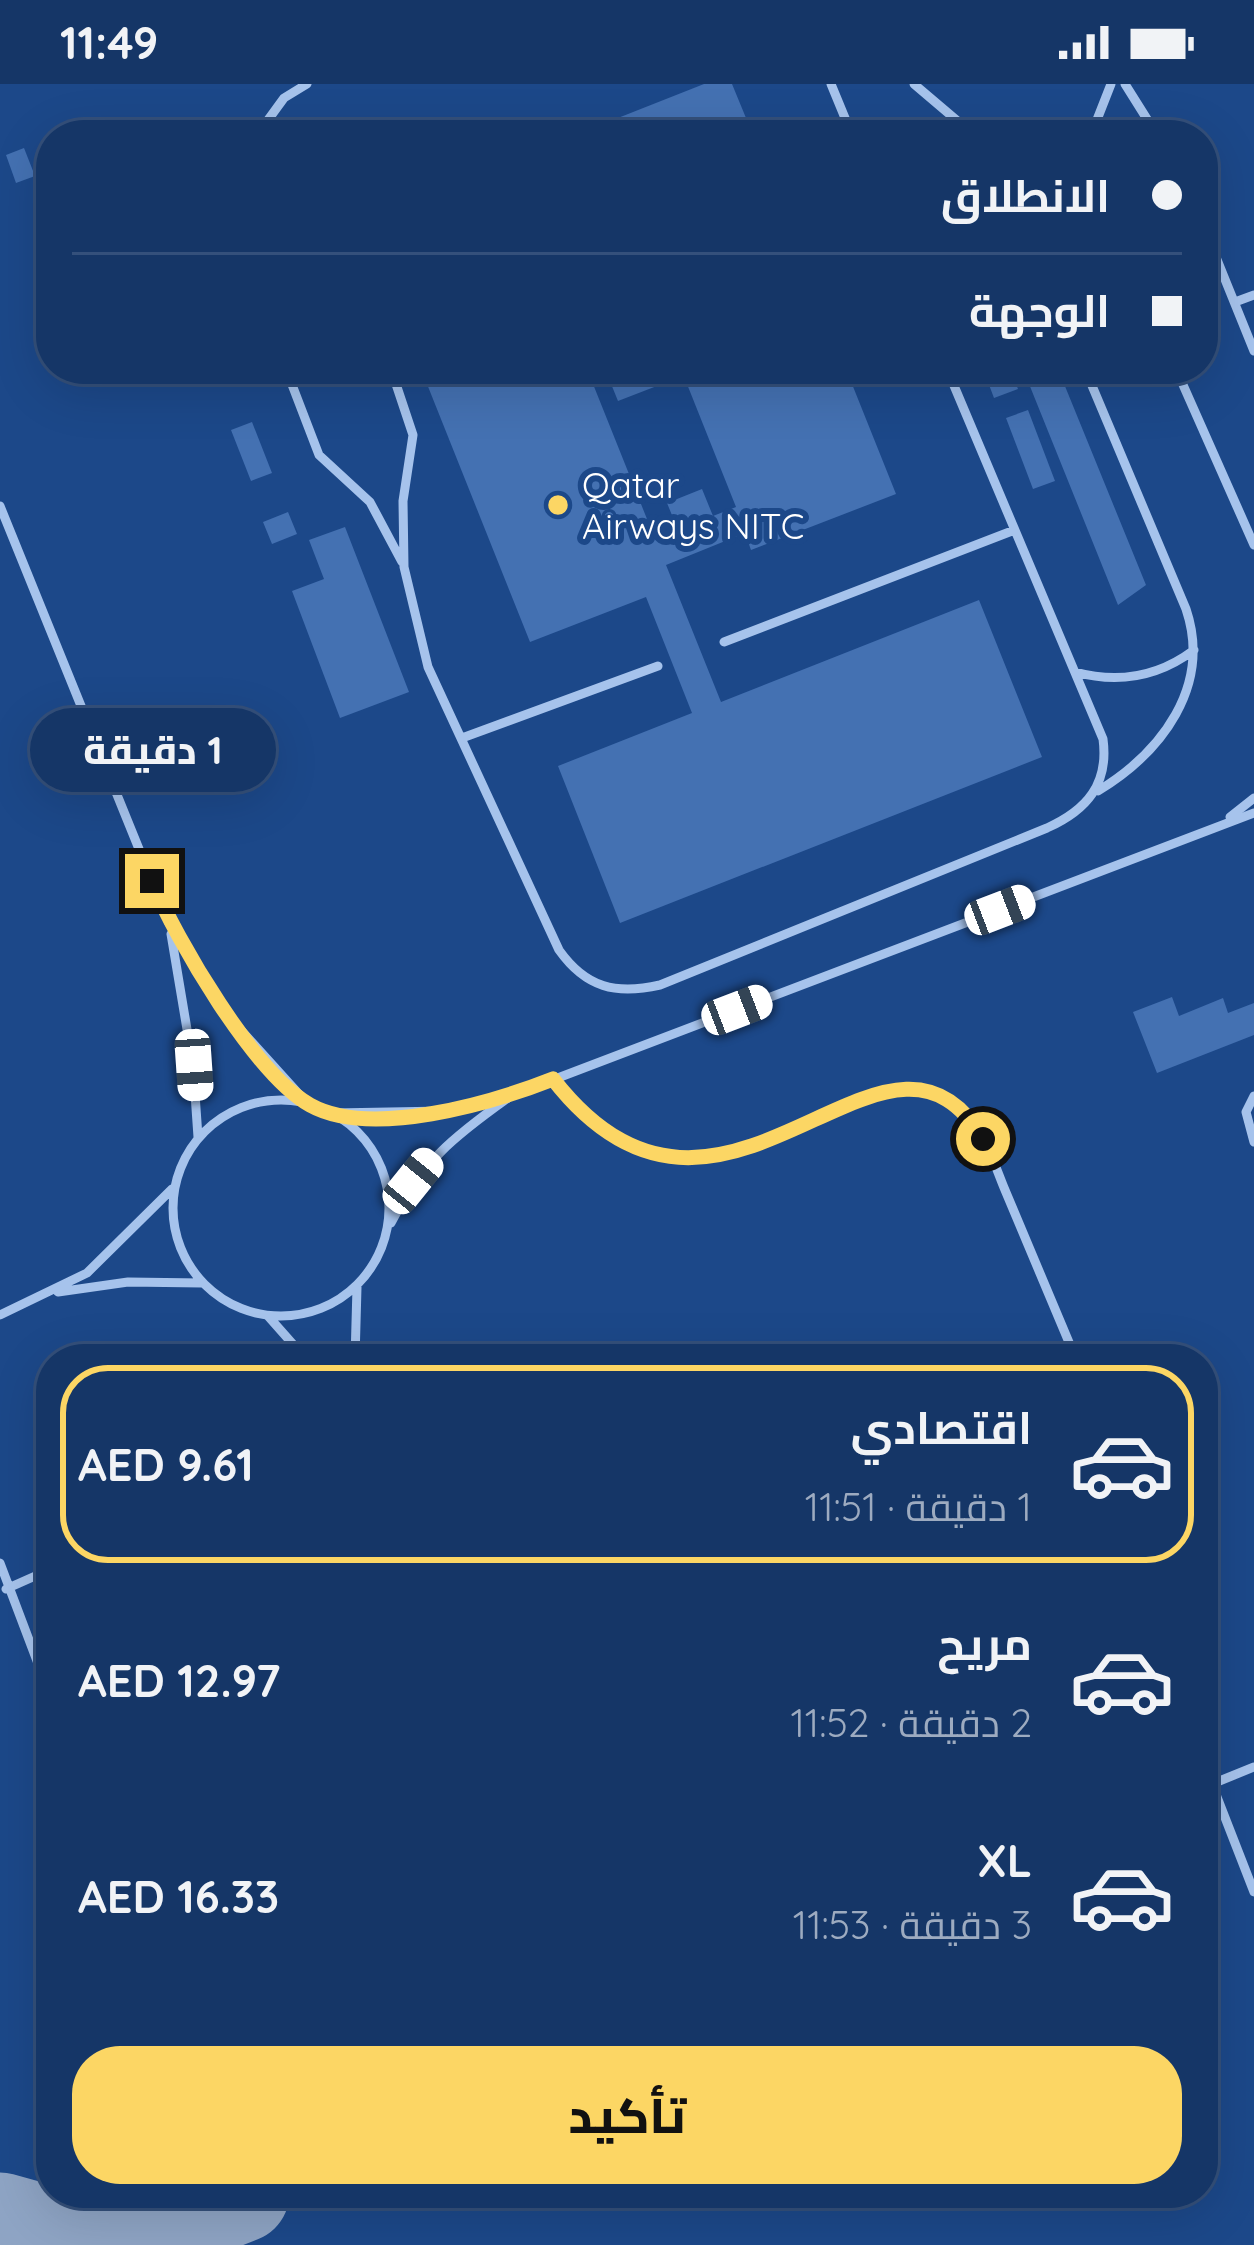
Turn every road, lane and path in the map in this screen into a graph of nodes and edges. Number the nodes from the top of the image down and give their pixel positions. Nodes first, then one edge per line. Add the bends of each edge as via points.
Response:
1 (307, 84) edge
2 (831, 84) edge
3 (914, 84) edge
4 (1111, 84) edge
5 (1125, 84) edge
6 (268, 120) edge
7 (846, 120) edge
8 (956, 120) edge
9 (1096, 120) edge
10 (1147, 120) edge
11 (1218, 261) edge
12 (1254, 295) edge
13 (1235, 302) junction
14 (1254, 351) edge
15 (292, 384) edge
16 (396, 384) edge
17 (953, 384) edge
18 (1091, 384) edge
19 (1183, 384) edge
20 (0, 506) edge
21 (1012, 531) junction
22 (1254, 545) edge
23 (404, 567) junction
24 (724, 643) dead end
25 (1194, 650) junction
26 (658, 666) dead end
27 (1075, 672) junction
28 (462, 738) junction
29 (1095, 793) junction
30 (1254, 798) edge
31 (1254, 813) edge
32 (1220, 826) junction
33 (169, 923) junction
34 (553, 1079) junction
35 (513, 1095) junction
36 (1254, 1096) edge
37 (308, 1104) junction
38 (334, 1113) junction
39 (198, 1138) junction
40 (1254, 1142) edge
41 (174, 1187) junction
42 (388, 1229) junction
43 (202, 1283) junction
44 (357, 1285) junction
45 (53, 1292) junction
46 (2, 1314) edge
47 (268, 1316) junction
48 (0, 1328) edge
49 (293, 1344) edge
50 (355, 1344) edge
51 (1070, 1344) edge
52 (0, 1563) edge
53 (36, 1576) edge
54 (5, 1589) junction
55 (36, 1662) edge
56 (1254, 1767) edge
57 (1218, 1782) edge
58 (1218, 1799) edge
59 (1254, 1892) edge

1 - 6 lane
2 - 7 lane
3 - 8 lane
4 - 9 lane
5 - 10 lane
11 - 13 lane
12 - 13 lane
13 - 14 lane
15 - 23 lane via 319,455 370,502
16 - 23 lane via 413,435
17 - 21 lane
18 - 25 lane via 1186,609
19 - 22 lane
20 - 33 lane
21 - 24 lane
21 - 27 lane
23 - 28 lane via 428,667
25 - 27 lane via 1130,678
25 - 29 lane via 1175,717 1134,767
26 - 28 lane
27 - 29 lane via 1103,739
28 - 29 lane via 559,950 588,981 626,991 660,985 1047,828
30 - 32 lane
31 - 32 lane
32 - 34 lane
33 - 37 lane via 231,1019
33 - 39 lane
34 - 35 lane
34 - 51 lane via 599,1131 630,1148 699,1160 734,1155 874,1094 926,1090 950,1099 983,1139
35 - 38 lane via 444,1112
35 - 42 lane via 439,1148
36 - 40 lane via 1246,1112
37 - 38 lane
37 - 39 lane via 248,1105
38 - 42 lane via 380,1162
39 - 41 lane
41 - 43 lane via 176,1238
41 - 45 lane via 118,1247
42 - 44 lane
43 - 45 lane
43 - 47 lane
44 - 47 lane via 331,1305
44 - 50 lane
45 - 46 lane
46 - 48 lane
47 - 49 lane
52 - 54 lane
53 - 54 lane
54 - 55 lane
56 - 57 lane
58 - 59 lane

